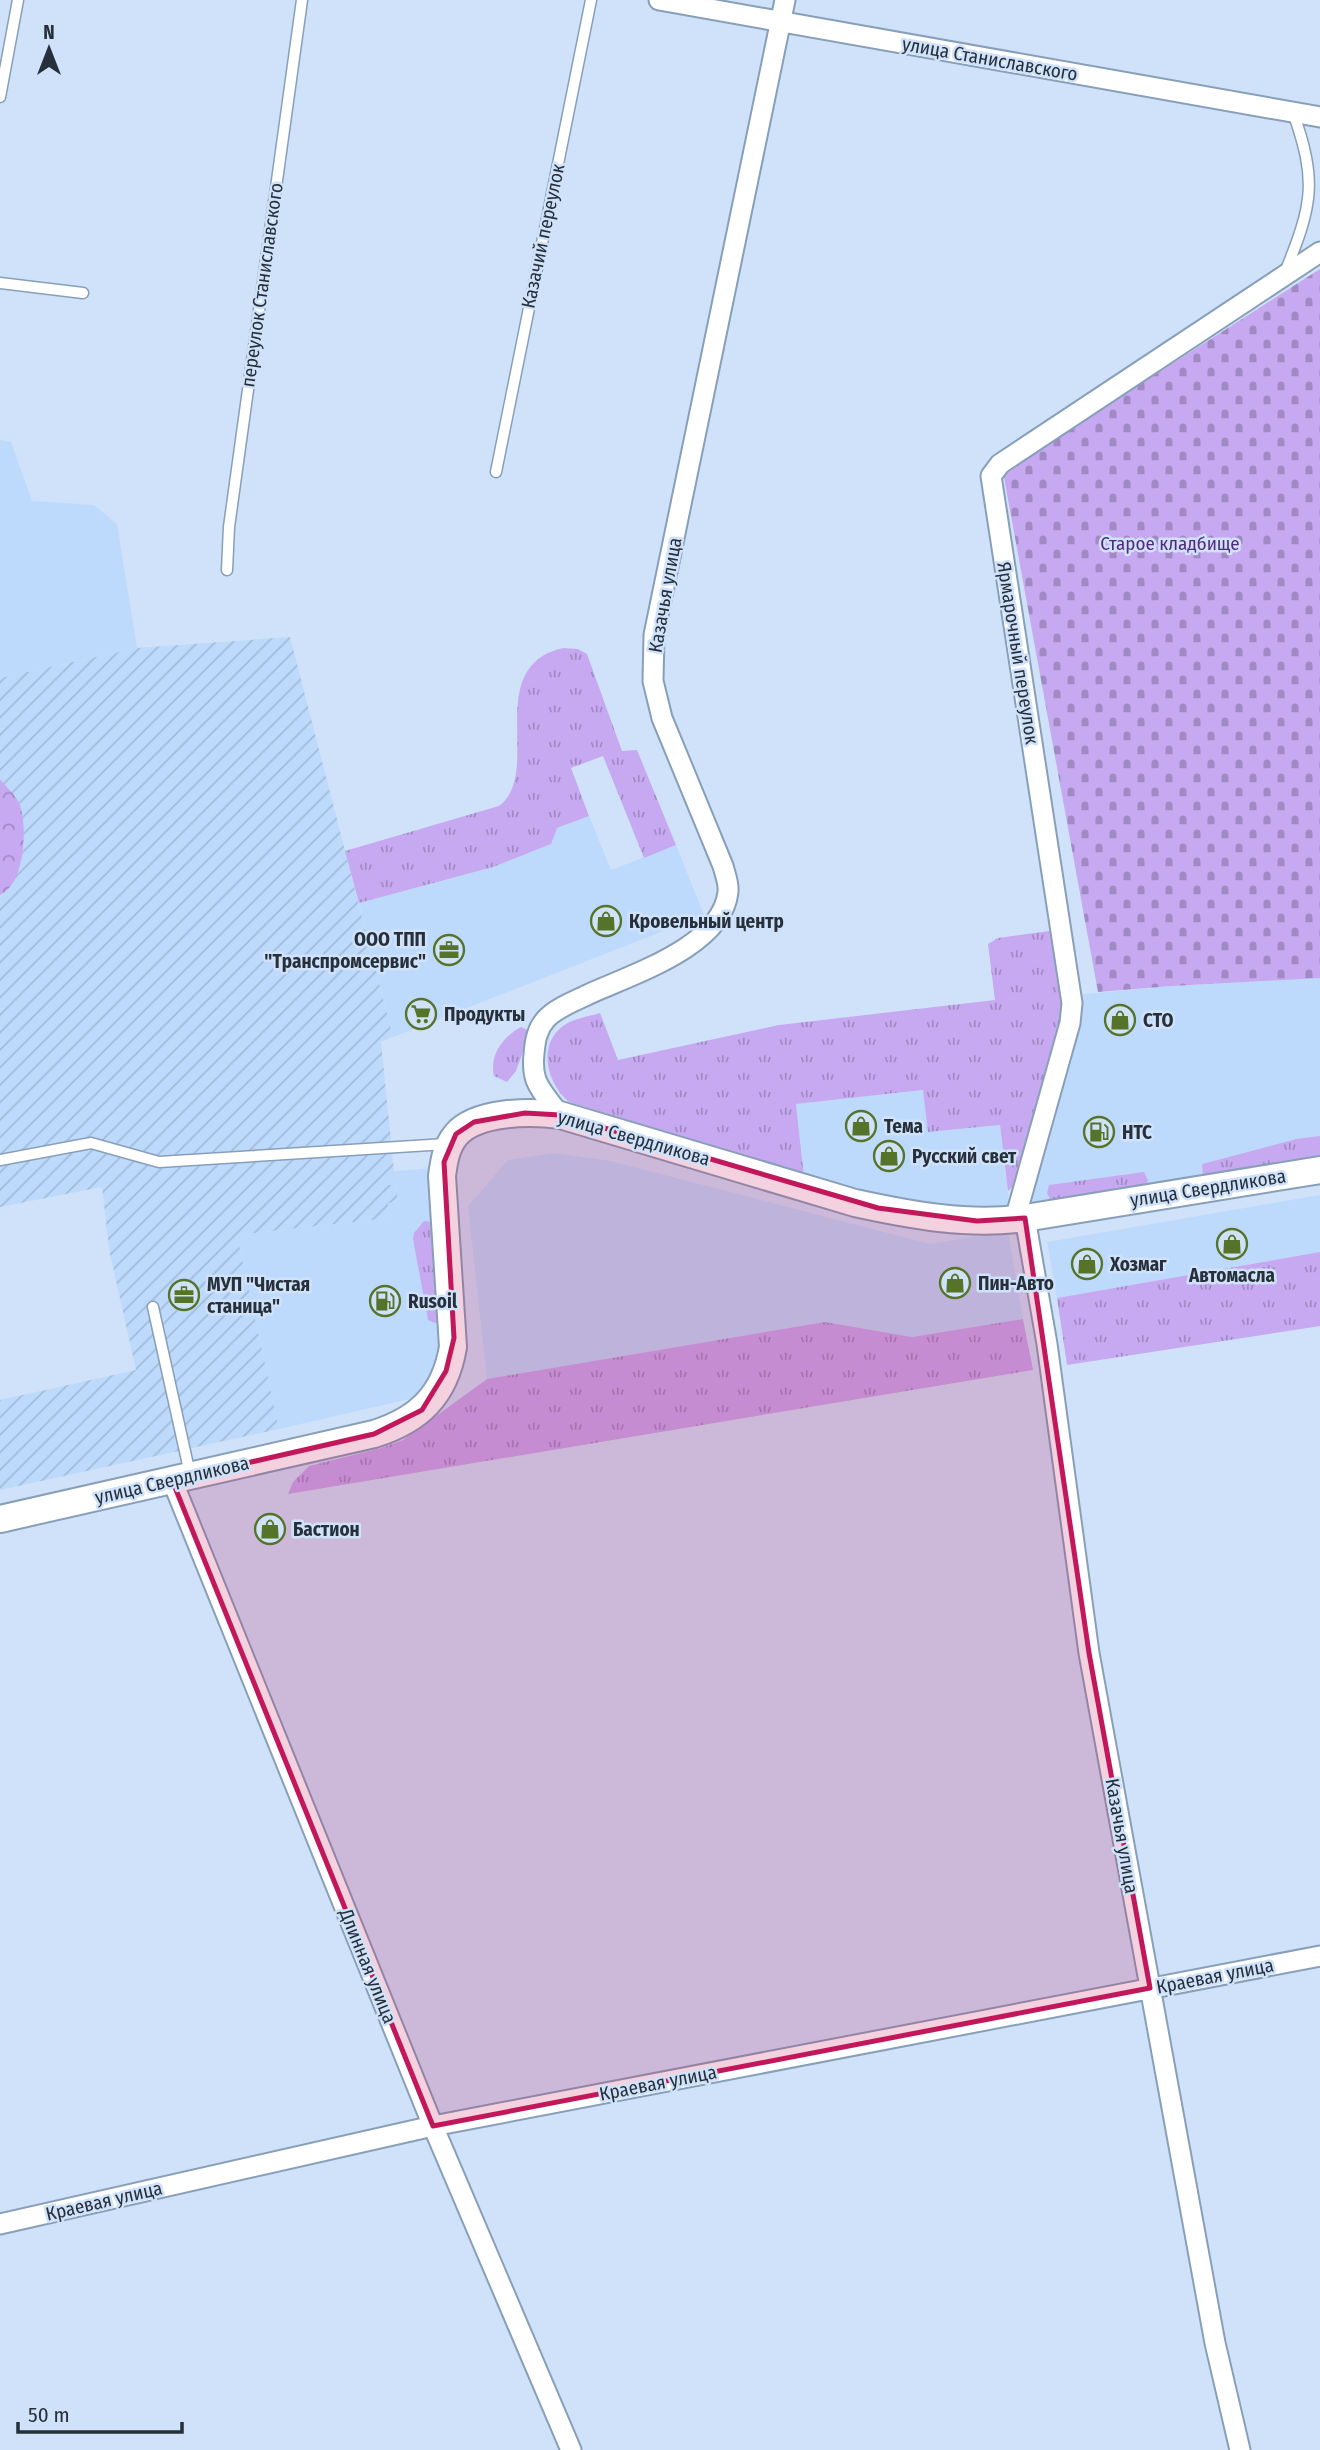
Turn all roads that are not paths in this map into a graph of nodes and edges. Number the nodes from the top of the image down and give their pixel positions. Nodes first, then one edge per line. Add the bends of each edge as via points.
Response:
1 (18, 0) edge
2 (302, 0) edge
3 (591, 0) edge
4 (659, 0) edge
5 (785, 0) edge
6 (780, 22) junction
7 (0, 97) edge
8 (1293, 112) junction
9 (1320, 117) edge
10 (1320, 251) edge
11 (1284, 276) junction
12 (0, 283) edge
13 (83, 293) dead end
14 (496, 472) dead end
15 (227, 570) dead end
16 (560, 1115) junction
17 (450, 1144) junction
18 (0, 1160) edge
19 (1320, 1170) edge
20 (1021, 1219) junction
21 (153, 1307) dead end
22 (181, 1478) junction
23 (0, 1519) edge
24 (1320, 1956) edge
25 (1150, 1988) junction
26 (433, 2126) junction
27 (0, 2224) edge
28 (571, 2450) edge
29 (1240, 2450) edge

1 - 7 lane
2 - 15 lane, переулок Станиславского via 229,527
3 - 14 lane, Казачий переулок
4 - 6 street, улица Станиславского
5 - 6 street, Казачья улица
6 - 8 street, улица Станиславского
6 - 16 street, Казачья улица via 652,657 662,718 723,866 728,896 718,917 695,942 547,1017 540,1027 533,1064 535,1078
8 - 9 street, улица Станиславского
8 - 11 lane via 1307,154 1310,192 1304,224
10 - 11 street, Ярмарочный переулок
11 - 20 street, Ярмарочный переулок via 1000,464 992,476 1072,1003
12 - 13 lane
16 - 17 street, улица Свердликова via 525,1113 484,1119 466,1125
16 - 20 street, улица Свердликова via 855,1203 949,1219
17 - 18 lane via 159,1162 92,1143
17 - 22 street, улица Свердликова via 442,1176 454,1338 446,1371 422,1410 406,1422 374,1434
19 - 20 street, улица Свердликова
20 - 25 street, Казачья улица via 1047,1344 1090,1653
21 - 22 lane
22 - 23 street, улица Свердликова
22 - 26 street, Длинная улица
24 - 25 street, Краевая улица
25 - 26 street, Краевая улица
25 - 29 street, Казачья улица via 1215,2343
26 - 27 street, Краевая улица
26 - 28 street, Длинная улица

